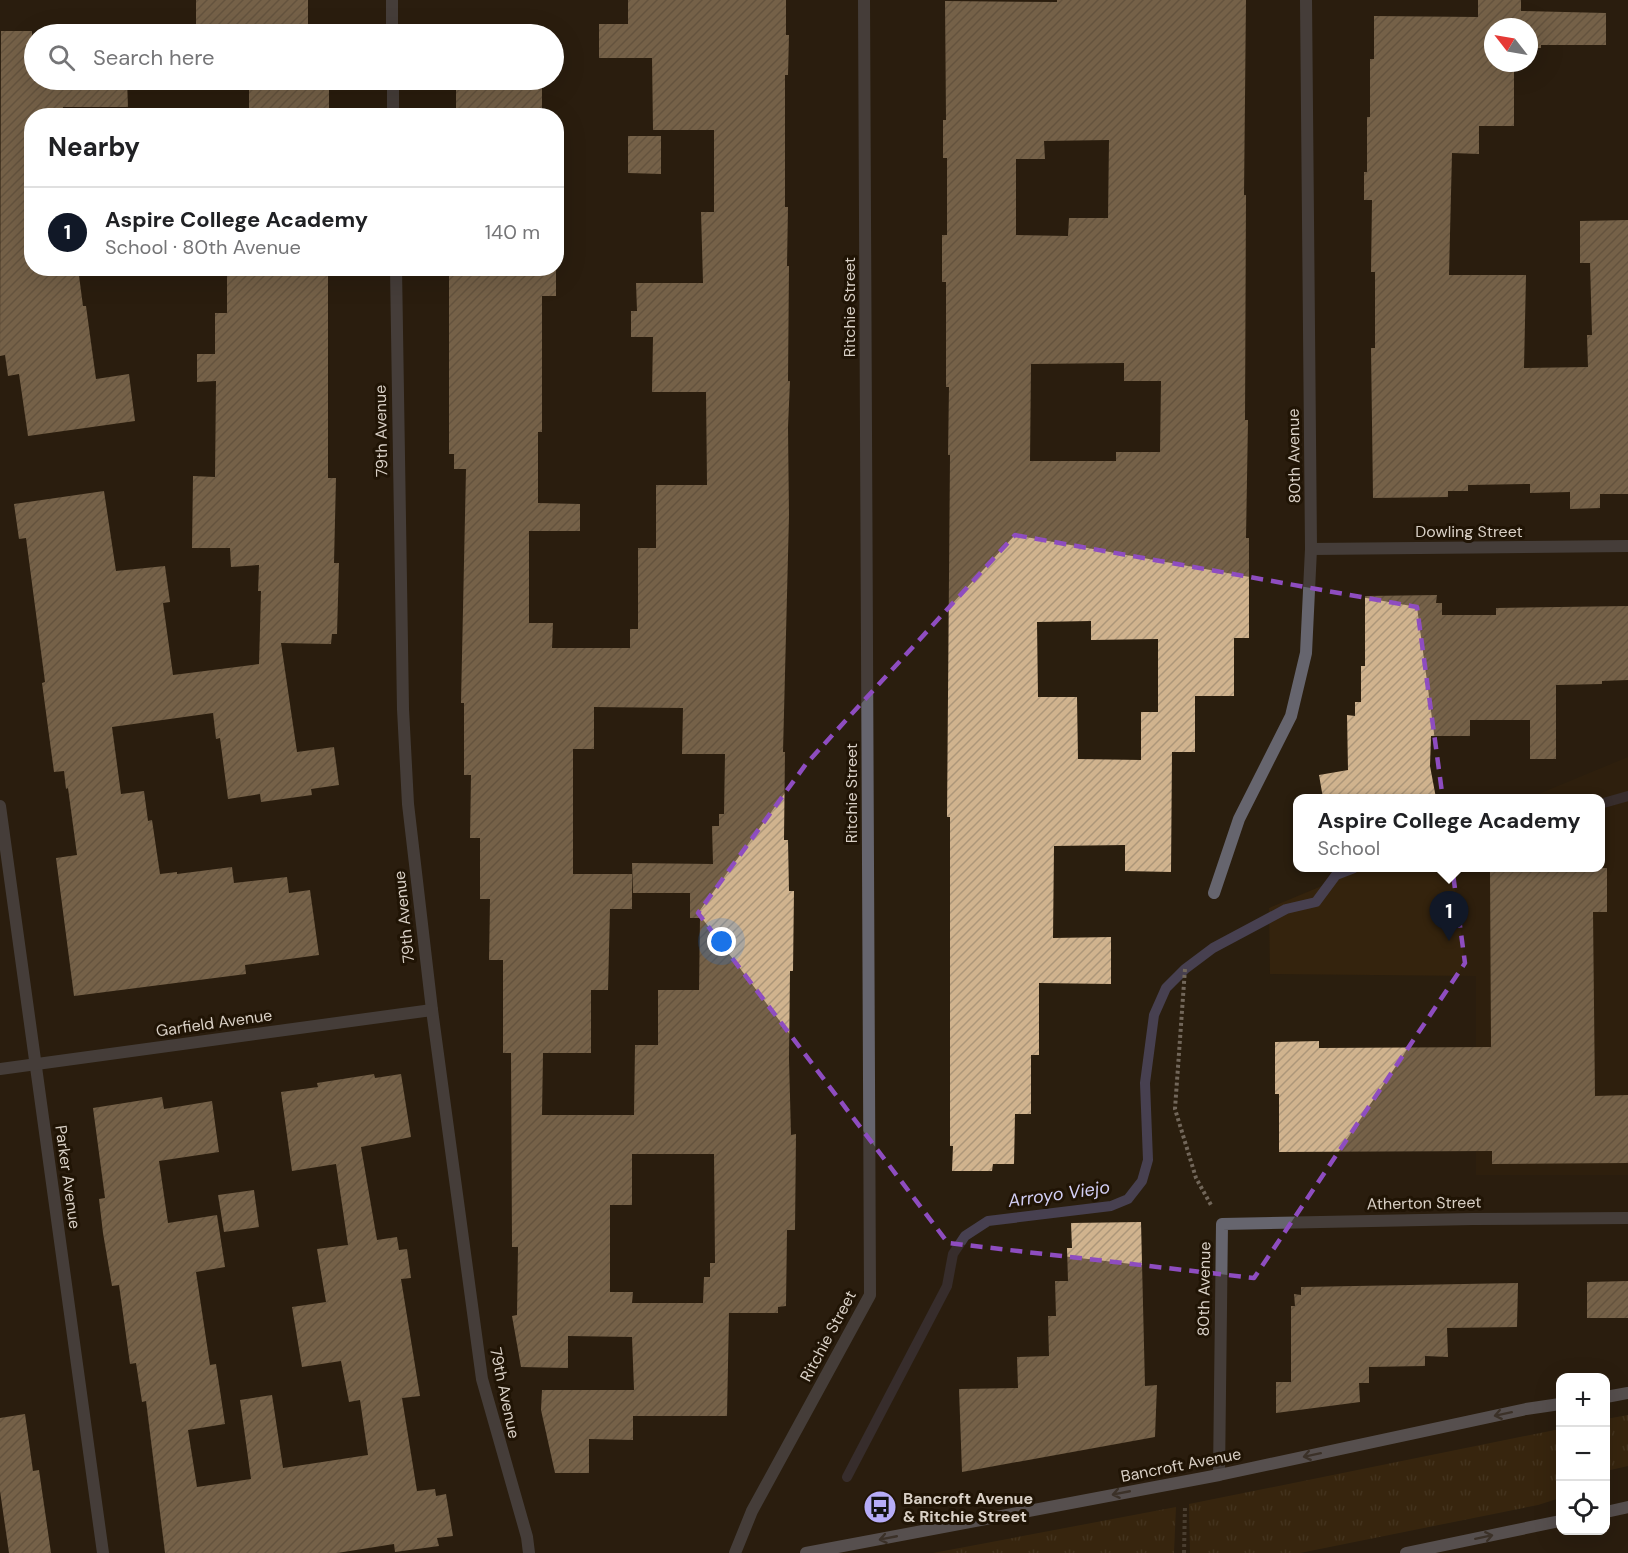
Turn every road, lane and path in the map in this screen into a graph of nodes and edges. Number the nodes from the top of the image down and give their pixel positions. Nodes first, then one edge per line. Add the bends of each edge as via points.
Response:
1 (392, 0) edge
2 (864, 0) edge
3 (1306, 0) edge
4 (392, 24) edge
5 (393, 90) edge
6 (393, 108) edge
7 (396, 276) edge
8 (1628, 546) edge
9 (1311, 549) junction
10 (0, 806) edge
11 (1214, 893) dead end
12 (1185, 969) dead end
13 (432, 1010) junction
14 (36, 1064) junction
15 (0, 1069) edge
16 (1628, 1218) edge
17 (1222, 1224) junction
18 (1628, 1393) edge
19 (1610, 1396) edge
20 (1556, 1405) edge
21 (1219, 1475) junction
22 (1185, 1481) junction
23 (1628, 1507) edge
24 (1610, 1511) edge
25 (1556, 1522) edge
26 (103, 1553) edge
27 (529, 1553) edge
28 (735, 1553) edge
29 (806, 1553) edge
30 (1184, 1553) edge
31 (1406, 1553) edge

1 - 4 street
2 - 28 street, Ritchie Street via 870,1295 752,1512
3 - 9 street, 80th Avenue
5 - 6 street
7 - 13 street, 79th Avenue via 403,709 408,804
8 - 9 street, Dowling Street
9 - 11 street, 80th Avenue via 1306,653 1291,716 1239,819
10 - 14 street, Parker Avenue
12 - 17 path, 80th Avenue via 1175,1109 1196,1179
13 - 14 street, Garfield Avenue
13 - 27 street, 79th Avenue via 482,1379
14 - 15 street, Garfield Avenue
14 - 26 street, Parker Avenue
16 - 17 street, Atherton Street
17 - 21 street, 80th Avenue
18 - 19 main road
20 -> 21 main road, Bancroft Avenue
21 - 22 main road, Bancroft Avenue
22 -> 29 main road, Bancroft Avenue
22 - 30 path
23 - 24 main road
31 -> 25 main road

